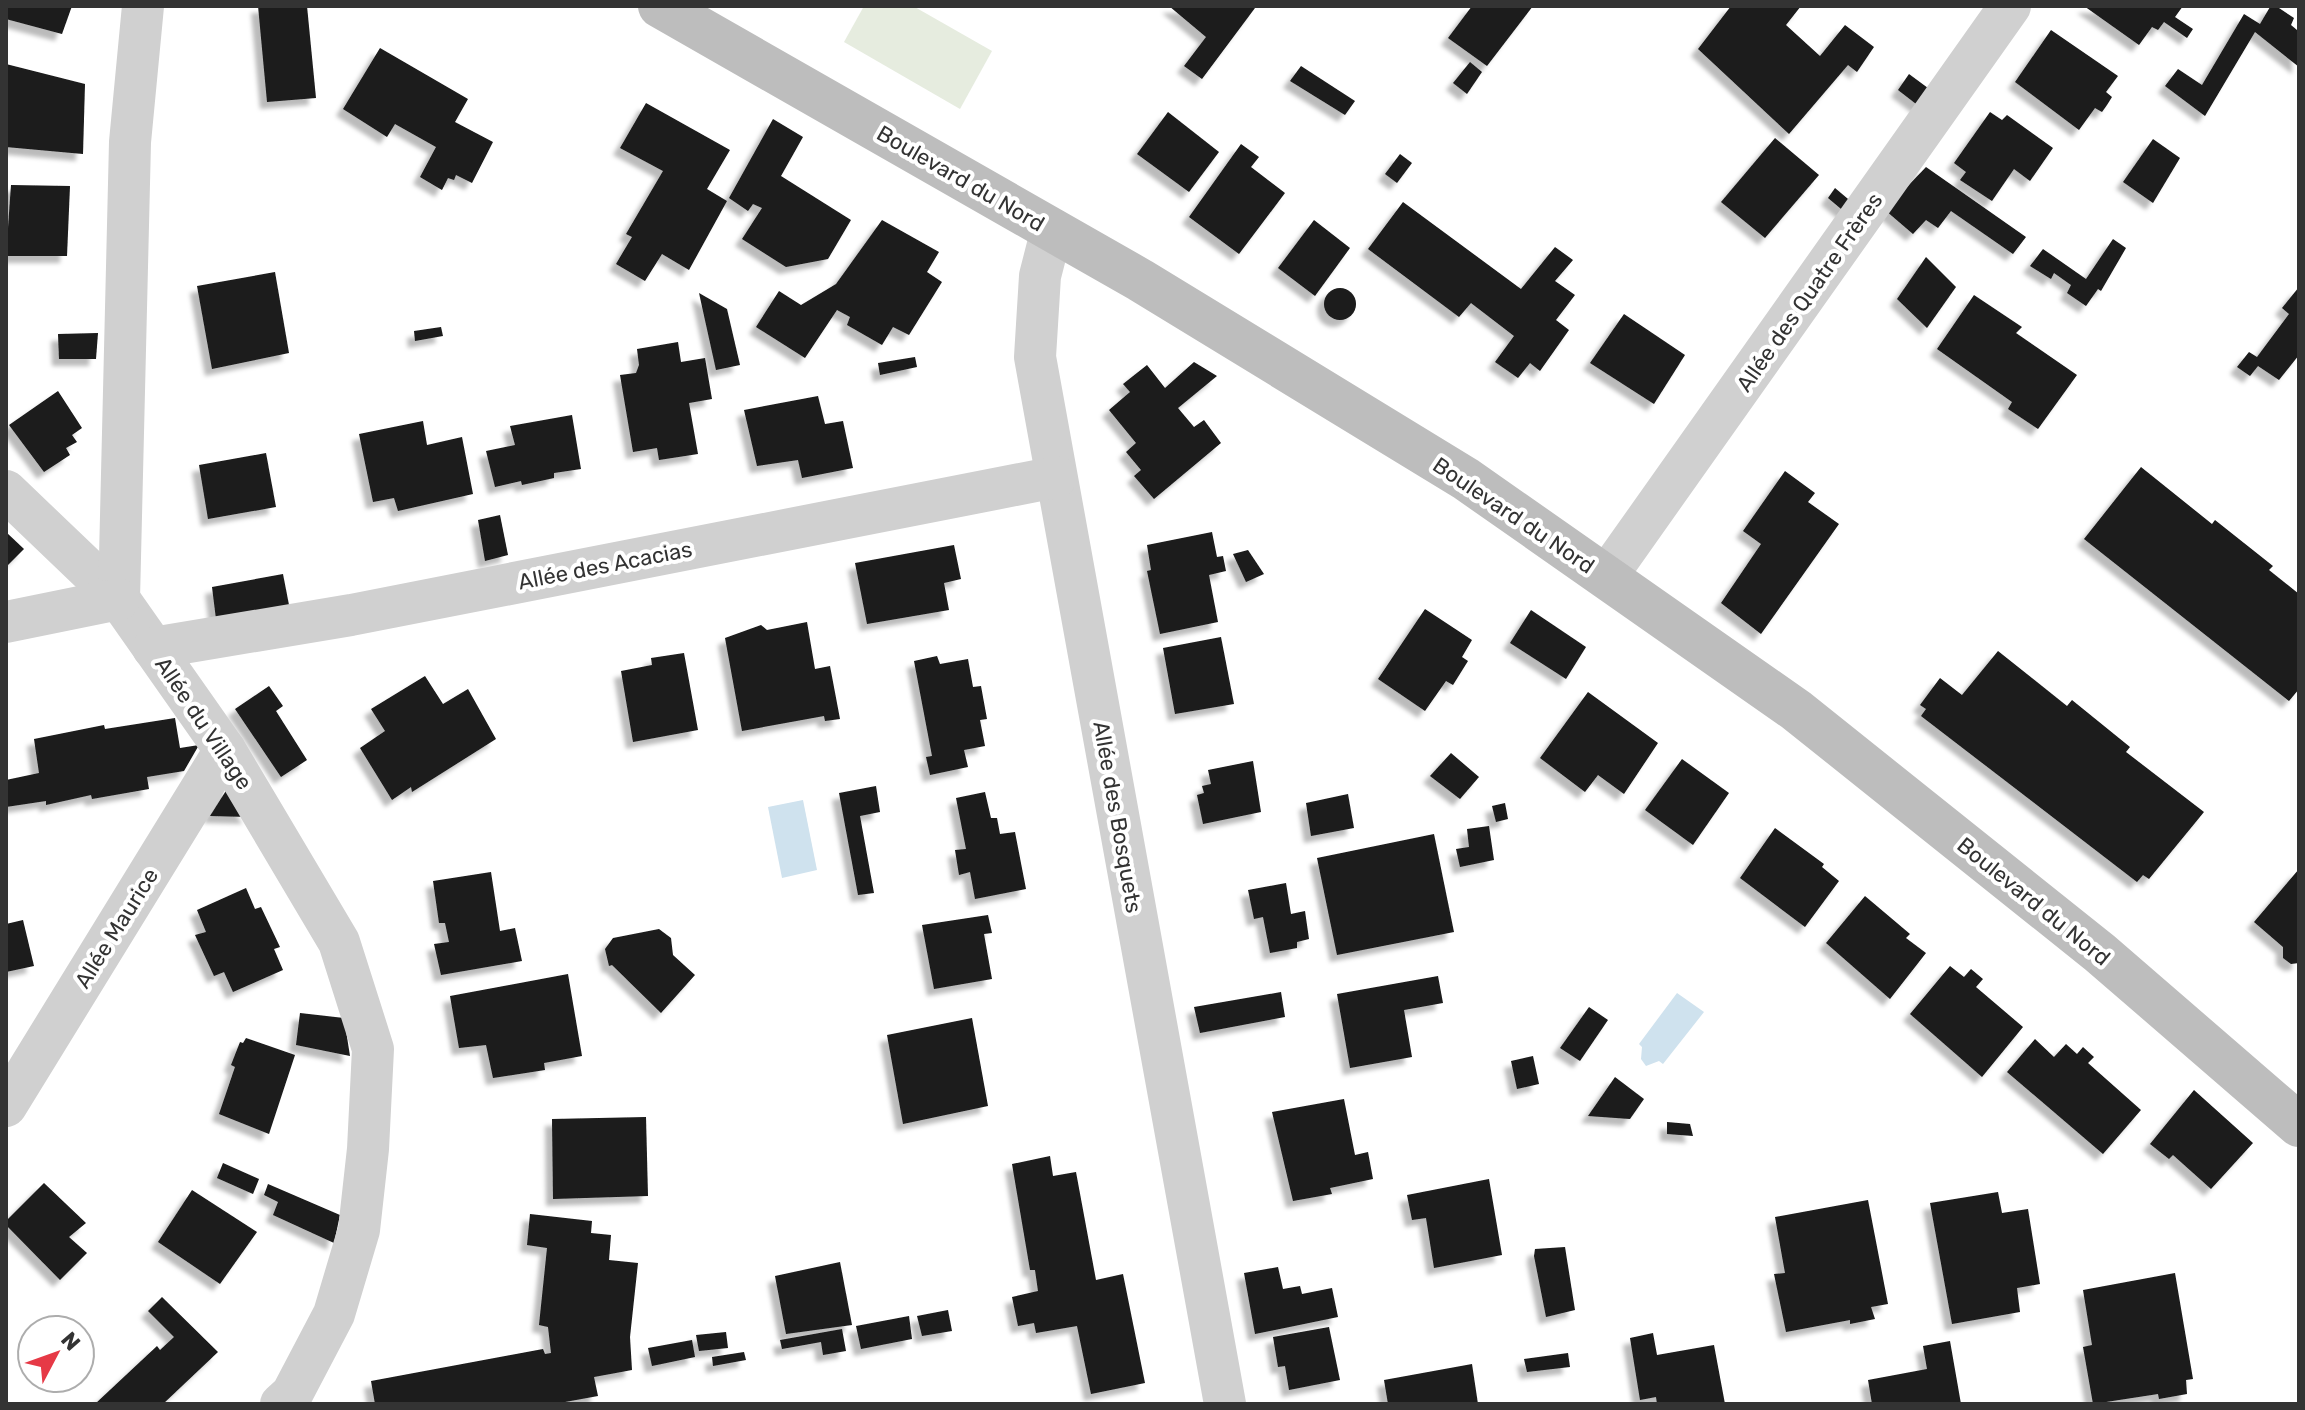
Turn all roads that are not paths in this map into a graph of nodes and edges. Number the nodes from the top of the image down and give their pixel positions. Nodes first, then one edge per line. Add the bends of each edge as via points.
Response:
1 (143, 6) edge
2 (660, 6) edge
3 (2010, 6) edge
4 (1052, 229) junction
5 (1056, 477) junction
6 (6, 491) edge
7 (1606, 577) junction
8 (119, 599) junction
9 (6, 622) edge
10 (153, 648) junction
11 (225, 750) junction
12 (6, 1106) edge
13 (2299, 1125) edge
14 (281, 1404) edge
15 (1225, 1404) edge

1 - 8 street via 130,142
2 - 4 street, Boulevard du Nord
3 - 7 street, Allée des Quatre Frères
4 - 5 street, Allée des Bosquets via 1040,276 1035,357
4 - 7 street, Boulevard du Nord via 1466,479
5 - 10 street, Allée des Acacias via 351,615
5 - 15 street, Allée des Bosquets
6 - 8 street, Allée du Village
7 - 13 street, Boulevard du Nord via 1808,720 2100,953
8 - 9 street
8 - 10 street, Allée du Village
10 - 11 street, Allée du Village
11 - 12 street, Allée Maurice
11 - 14 street, Allée du Village via 339,942 373,1049 359,1230 334,1314 292,1394

